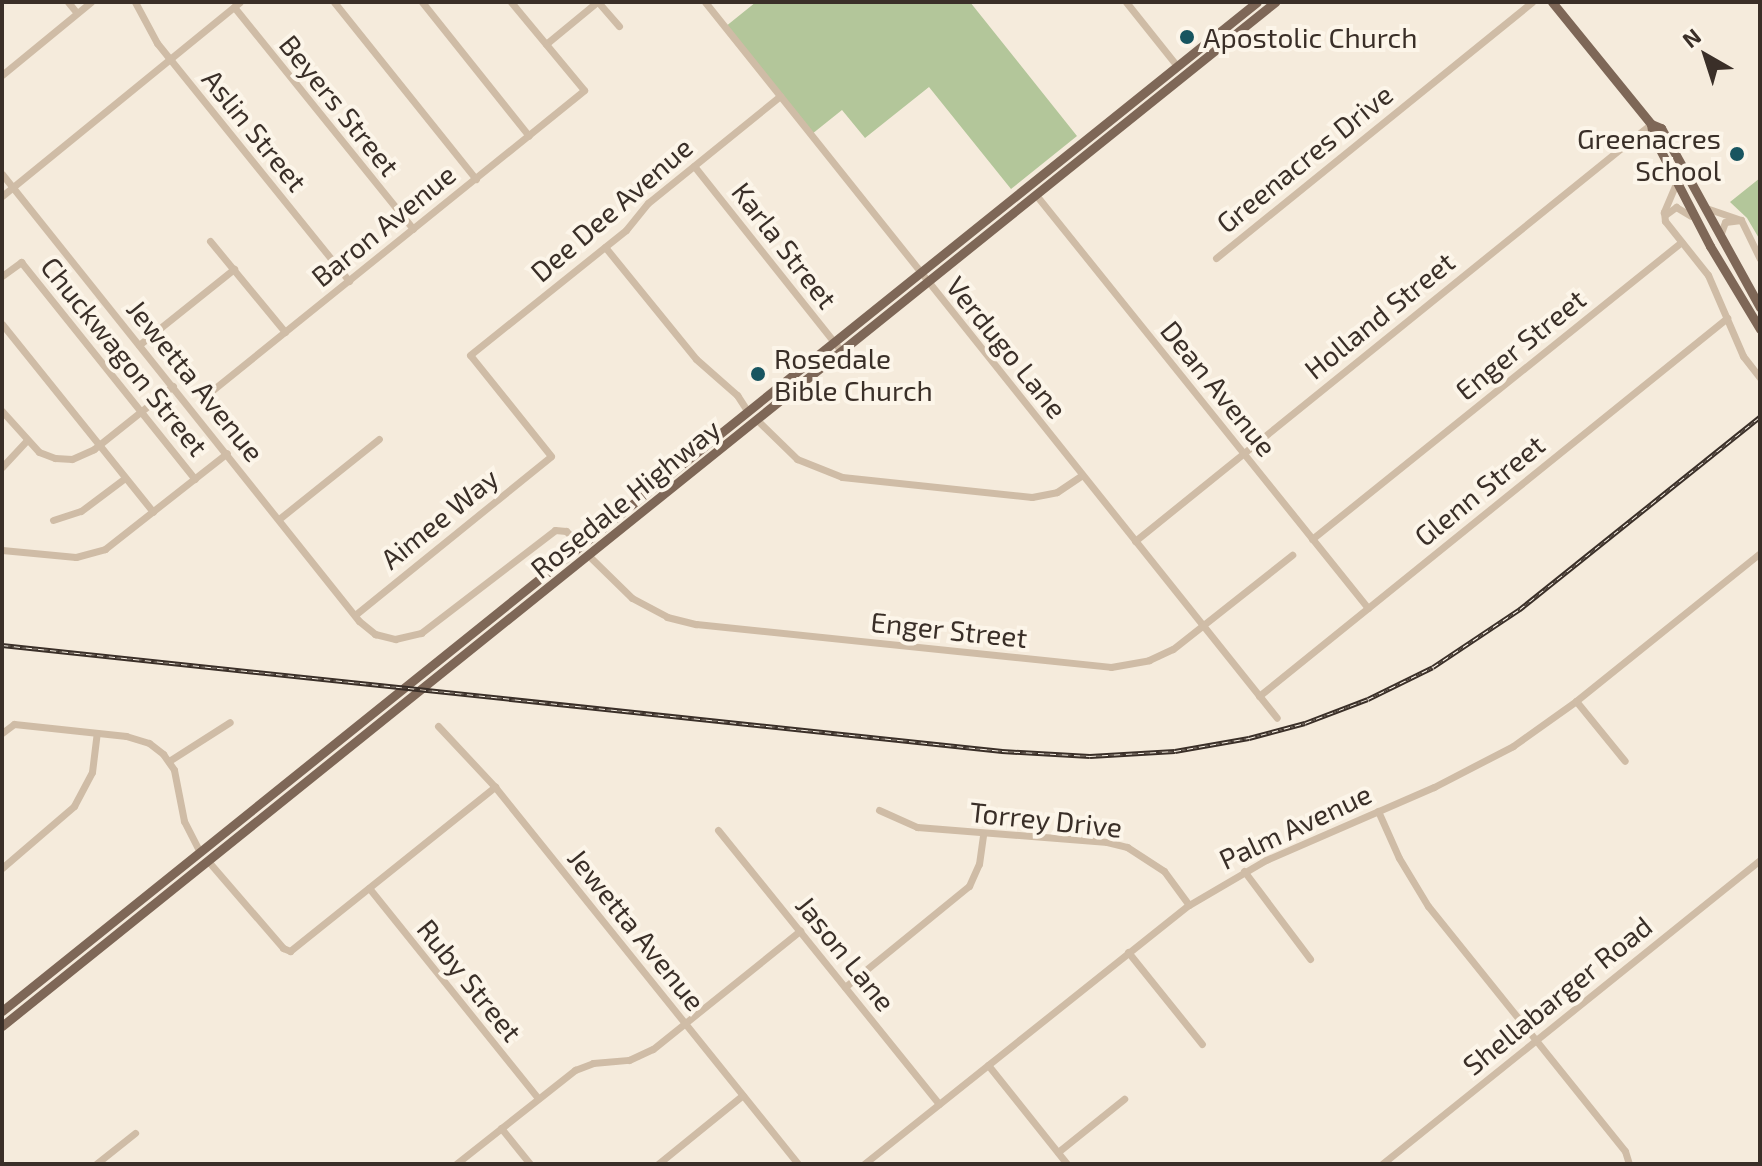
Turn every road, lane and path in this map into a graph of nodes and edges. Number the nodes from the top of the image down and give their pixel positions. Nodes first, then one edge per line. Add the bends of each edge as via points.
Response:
1 (68, 2) edge
2 (91, 2) edge
3 (135, 2) edge
4 (334, 2) edge
5 (422, 2) edge
6 (511, 2) edge
7 (597, 2) edge
8 (705, 2) edge
9 (1126, 2) edge
10 (1257, 2) edge
11 (1266, 2) edge
12 (1275, 2) edge
13 (1532, 2) edge
14 (1552, 2) edge
15 (237, 5) edge
16 (77, 13) junction
17 (619, 26) dead end
18 (546, 44) junction
19 (170, 59) junction
20 (1177, 66) junction
21 (1192, 69) junction
22 (2, 75) edge
23 (780, 96) junction
24 (1651, 124) junction
25 (1097, 130) junction
26 (529, 136) junction
27 (694, 166) junction
28 (2, 174) edge
29 (476, 179) junction
30 (1677, 181) junction
31 (13, 187) junction
32 (1036, 195) junction
33 (2, 196) edge
34 (1010, 201) junction
35 (1704, 207) junction
36 (1664, 217) junction
37 (1741, 220) junction
38 (1698, 222) junction
39 (413, 229) junction
40 (980, 240) junction
41 (1720, 240) junction
42 (210, 241) dead end
43 (1681, 242) junction
44 (605, 247) junction
45 (1216, 258) dead end
46 (1760, 259) edge
47 (234, 269) junction
48 (920, 273) junction
49 (2, 276) edge
50 (349, 281) junction
51 (927, 282) junction
52 (1760, 307) edge
53 (1727, 318) junction
54 (2, 324) edge
55 (1760, 329) edge
56 (285, 332) junction
57 (834, 342) junction
58 (139, 345) junction
59 (842, 352) junction
60 (1760, 378) edge
61 (791, 379) junction
62 (173, 386) junction
63 (209, 393) dead end
64 (2, 411) edge
65 (141, 412) junction
66 (748, 412) junction
67 (757, 420) junction
68 (379, 439) dead end
69 (26, 441) junction
70 (99, 445) junction
71 (227, 453) junction
72 (1243, 453) junction
73 (551, 456) joint
74 (2, 467) edge
75 (690, 473) junction
76 (1082, 475) junction
77 (125, 478) junction
78 (195, 479) junction
79 (640, 499) junction
80 (153, 512) junction
81 (279, 519) junction
82 (53, 520) dead end
83 (1312, 539) junction
84 (1135, 541) junction
85 (581, 546) junction
86 (2, 550) edge
87 (1760, 553) edge
88 (1292, 555) dead end
89 (589, 556) junction
90 (1368, 608) junction
91 (355, 615) junction
92 (1204, 627) junction
93 (495, 632) junction
94 (1259, 696) junction
95 (1576, 701) junction
96 (1277, 718) dead end
97 (230, 722) dead end
98 (438, 726) dead end
99 (2, 733) edge
100 (97, 733) junction
101 (169, 761) junction
102 (1625, 761) dead end
103 (305, 768) junction
104 (495, 787) junction
105 (879, 810) dead end
106 (1378, 811) junction
107 (718, 830) dead end
108 (983, 835) junction
109 (200, 852) junction
110 (1760, 860) edge
111 (208, 861) junction
112 (2, 868) edge
113 (1244, 871) junction
114 (369, 888) junction
115 (1189, 905) junction
116 (144, 912) junction
117 (800, 931) junction
118 (1128, 952) junction
119 (1310, 959) dead end
120 (66, 960) junction
121 (845, 987) junction
122 (2, 1011) edge
123 (685, 1023) junction
124 (4, 1025) edge
125 (1536, 1040) junction
126 (1202, 1044) dead end
127 (988, 1065) junction
128 (743, 1095) junction
129 (538, 1098) junction
130 (1124, 1099) dead end
131 (939, 1104) junction
132 (501, 1128) junction
133 (135, 1133) dead end
134 (1058, 1152) junction
135 (96, 1164) edge
136 (456, 1164) edge
137 (530, 1164) edge
138 (658, 1164) edge
139 (798, 1164) edge
140 (864, 1164) edge
141 (1067, 1164) edge
142 (1382, 1164) edge
143 (1629, 1164) edge

1 - 16 street
2 - 16 street
3 - 19 street, Aslin Street
4 - 29 street
5 - 26 street
6 - 18 street
7 - 17 street
7 - 18 street
8 - 23 street, Verdugo Lane
9 - 20 street
10 - 20 main road, Rosedale Highway
11 - 21 main road
12 - 21 main road, Rosedale Highway
13 - 45 street, Greenacres Drive
14 - 24 main road
15 - 19 street
15 - 39 street, Beyers Street
16 - 22 street
18 - 26 street, Baron Avenue via 584,90
19 - 31 street
19 - 50 street, Aslin Street
20 - 25 main road, Rosedale Highway
21 - 32 main road, Rosedale Highway
23 - 27 street, Dee Dee Avenue
23 - 48 street, Verdugo Lane
24 - 30 main road
24 - 35 main road via 1661,128
24 - 72 street, Holland Street
25 - 32 main road via 1041,182
25 - 34 main road, Rosedale Highway
26 - 29 street, Baron Avenue
27 - 44 street, Dee Dee Avenue
27 - 57 street, Karla Street
28 - 31 street, Jewetta Avenue
29 - 39 street, Baron Avenue
30 - 36 street
30 - 38 main road
31 - 33 street
31 - 58 street, Jewetta Avenue
32 - 40 main road, Rosedale Highway
32 - 72 street, Dean Avenue
34 - 40 main road via 1011,207
34 - 48 main road, Rosedale Highway
35 - 37 street
35 - 41 main road
36 - 38 street via 1676,207
36 - 43 street
37 - 41 street via 1725,222
37 - 46 street
38 - 55 main road
39 - 50 street, Baron Avenue
40 - 51 main road, Rosedale Highway
41 - 52 main road
42 - 47 street
43 - 53 street via 1708,275
43 - 83 street, Enger Street
44 - 66 street via 696,359 737,395
44 - 73 street, Dee Dee Avenue via 470,355
47 - 56 street
47 - 58 street
48 - 51 street, Verdugo Lane
48 - 57 main road, Rosedale Highway
49 - 65 street, Chuckwagon Street via 21,262
50 - 56 street, Baron Avenue
51 - 59 main road, Rosedale Highway
51 - 76 street, Verdugo Lane
53 - 60 street via 1743,356
53 - 90 street, Glenn Street
54 - 70 street
56 - 63 street, Baron Avenue
57 - 59 street, Karla Street
57 - 61 main road, Rosedale Highway
58 - 62 street, Jewetta Avenue
59 - 67 main road, Rosedale Highway
61 - 66 main road, Rosedale Highway
61 - 67 main road via 758,411
62 - 65 street
62 - 71 street, Jewetta Avenue
64 - 69 street
65 - 70 street
65 - 78 street, Chuckwagon Street
66 - 75 main road via 744,423
66 - 79 main road, Rosedale Highway
67 - 75 main road, Rosedale Highway
67 - 76 street via 797,459 842,477 1032,497 1057,492
68 - 81 street
69 - 70 street via 39,452 63,459 80,457
69 - 74 street
70 - 77 street
71 - 78 street
71 - 81 street, Jewetta Avenue
72 - 83 street, Dean Avenue
72 - 84 street, Holland Street
73 - 91 street, Aimee Way
75 - 89 main road, Rosedale Highway
76 - 84 street, Verdugo Lane
77 - 80 street
77 - 82 street via 81,511
78 - 80 street
79 - 85 main road, Rosedale Highway
79 - 89 main road via 589,547
80 - 86 street via 113,544 86,556
81 - 91 street, Jewetta Avenue
83 - 90 street, Dean Avenue
84 - 92 street, Verdugo Lane
85 - 91 street, Jewetta Avenue via 566,531 553,531 414,636 381,636
85 - 93 main road via 576,559 510,613
85 - 103 main road, Rosedale Highway
87 - 95 street, Palm Avenue
88 - 92 street, Enger Street
89 - 92 street, Enger Street via 643,606 696,624 1096,667 1149,660
89 - 93 main road, Rosedale Highway
90 - 94 street, Glenn Street
92 - 94 street, Verdugo Lane
93 - 111 main road, Rosedale Highway
94 - 96 street, Verdugo Lane
95 - 102 street
95 - 106 street, Palm Avenue via 1474,768
97 - 101 street
98 - 104 street, Jewetta Avenue
99 - 100 street via 14,724
100 - 101 street via 140,739
100 - 112 street via 92,772 74,806
101 - 109 street via 178,778 184,821
103 - 109 main road, Rosedale Highway
103 - 111 main road via 211,850
104 - 114 street
104 - 123 street, Jewetta Avenue
105 - 108 street, Torrey Drive via 917,827
106 - 113 street, Palm Avenue
106 - 125 street via 1416,889
107 - 117 street, Jason Lane
108 - 115 street, Torrey Drive via 1127,847 1164,871
108 - 121 street via 969,886
109 - 116 main road via 198,863
109 - 120 main road, Rosedale Highway
110 - 125 street, Shellabarger Road
111 - 114 street via 290,951
111 - 116 main road, Rosedale Highway
113 - 115 street, Palm Avenue
113 - 119 street
114 - 129 street, Ruby Street
115 - 118 street, Palm Avenue
116 - 124 main road, Rosedale Highway
117 - 121 street, Jason Lane
117 - 123 street
118 - 126 street
118 - 127 street, Palm Avenue
120 - 122 main road, Rosedale Highway
120 - 124 main road
121 - 131 street, Jason Lane
123 - 128 street, Jewetta Avenue
123 - 129 street via 646,1053 584,1065
125 - 142 street, Shellabarger Road
125 - 143 street via 1625,1151
127 - 131 street, Palm Avenue
127 - 134 street
128 - 138 street
128 - 139 street, Jewetta Avenue
129 - 132 street
130 - 134 street
131 - 140 street, Palm Avenue
132 - 136 street
132 - 137 street
133 - 135 street
134 - 141 street

